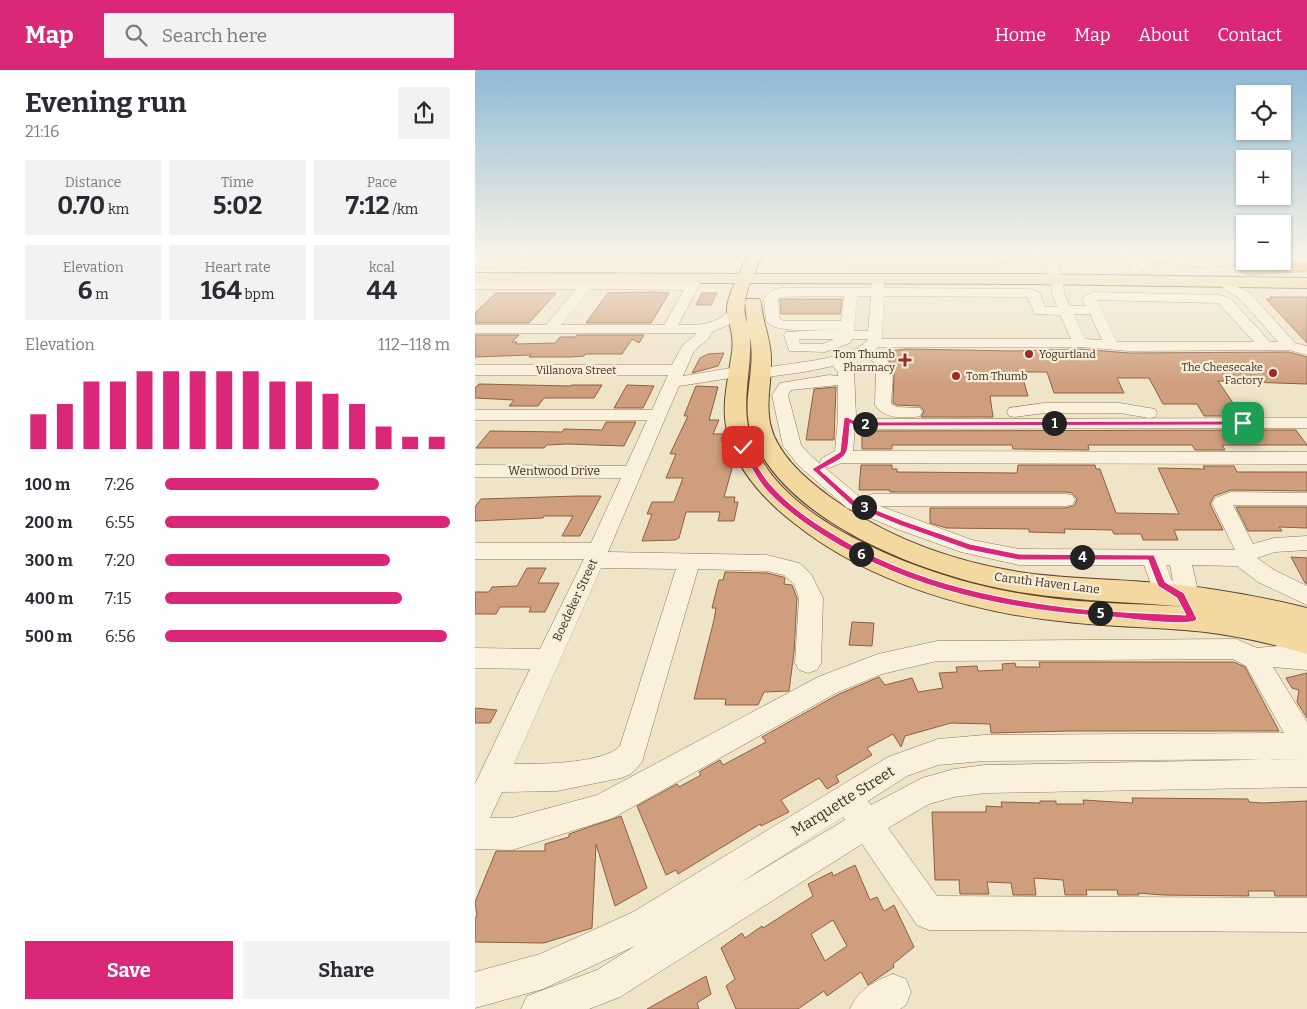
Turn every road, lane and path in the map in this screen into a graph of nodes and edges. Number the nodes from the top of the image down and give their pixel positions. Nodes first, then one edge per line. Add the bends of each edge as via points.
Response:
1 (579, 296) edge
2 (687, 296) edge
3 (744, 296) edge
4 (754, 296) edge
5 (773, 296) edge
6 (851, 296) edge
7 (876, 296) edge
8 (1034, 296) edge
9 (1058, 296) edge
10 (1245, 296) edge
11 (1095, 310) junction
12 (1040, 311) junction
13 (1065, 311) junction
14 (735, 312) junction
15 (550, 329) junction
16 (669, 329) junction
17 (705, 330) junction
18 (847, 330) junction
19 (475, 331) edge
20 (871, 342) junction
21 (1052, 343) junction
22 (1080, 343) junction
23 (1111, 345) junction
24 (1266, 346) junction
25 (1291, 346) junction
26 (1306, 352) edge
27 (836, 360) junction
28 (475, 370) edge
29 (747, 370) junction
30 (675, 376) junction
31 (847, 381) junction
32 (1307, 413) edge
33 (475, 415) edge
34 (658, 415) junction
35 (847, 418) junction
36 (1307, 422) edge
37 (839, 457) junction
38 (1307, 458) edge
39 (815, 469) junction
40 (475, 472) edge
41 (632, 472) junction
42 (1307, 499) edge
43 (1065, 500) dead end
44 (862, 507) junction
45 (1307, 543) edge
46 (475, 551) edge
47 (595, 556) junction
48 (1245, 556) junction
49 (1179, 557) junction
50 (1151, 558) junction
51 (689, 561) junction
52 (1307, 596) edge
53 (1187, 607) junction
54 (1307, 619) edge
55 (1307, 642) edge
56 (475, 658) edge
57 (548, 658) junction
58 (1255, 658) junction
59 (1307, 660) edge
60 (808, 663) dead end
61 (1307, 753) edge
62 (494, 778) junction
63 (857, 812) junction
64 (477, 815) edge
65 (1307, 915) edge
66 (475, 990) edge
67 (540, 1009) edge

1 - 15 street
2 - 16 street
3 - 14 main road
4 - 29 main road, Caruth Haven Lane via 753,311 760,340
5 - 18 street via 775,324
6 - 18 street
7 - 20 street
8 - 12 street
9 - 13 street
10 - 25 street
11 - 13 street
11 - 23 street
11 - 24 street via 1089,298 1093,296 1219,298
12 - 13 street
12 - 21 street
13 - 22 street
14 - 17 street via 725,321
14 - 29 main road, Caruth Haven Lane
15 - 16 street
15 - 19 street
16 - 17 street
17 - 19 street
17 - 30 street, Boedeker Street via 703,336 687,349
18 - 20 street
20 - 21 street
20 - 27 street
20 - 32 street via 883,369 883,405 895,412 1119,408 1154,413
21 - 22 street
22 - 23 street
23 - 24 street
24 - 25 street
25 - 26 street
27 - 29 street via 800,368 774,364
27 - 31 street via 846,371
28 - 30 street, Villanova Street
29 - 30 street, Villanova Street
29 - 53 main road, Caruth Haven Lane via 737,428 753,465 766,484 789,506 848,547 926,581 998,600 1065,611
30 - 34 street, Boedeker Street
31 - 35 street
31 - 39 street via 786,386 780,395 792,446
33 - 34 street
34 - 41 street, Boedeker Street
35 - 36 street via 855,424
35 - 37 street via 844,452
37 - 38 street
37 - 39 street
39 - 44 street
40 - 41 street, Wentwood Drive
41 - 47 street, Boedeker Street
42 - 48 street via 1231,498 1223,501 1221,503
43 - 44 street via 872,500
44 - 50 street via 969,547 1019,557
45 - 48 street via 1274,545
46 - 47 street
47 - 51 street via 637,561
47 - 57 street, Boedeker Street
48 - 49 street
48 - 52 street via 1266,576
49 - 50 street
49 - 53 street
50 - 53 street via 1161,584
51 - 60 street via 767,563 791,569 803,580 811,598
51 - 62 street via 632,753 621,765 557,777
53 - 54 main road, Caruth Haven Lane via 1264,608
53 - 55 main road, Caruth Haven Lane
56 - 57 street
57 - 62 street, Boedeker Street
58 - 59 street via 1278,656
58 - 61 street
58 - 64 street via 1236,649 937,651 887,662 827,686 602,808 512,834
61 - 63 street, Marquette Street via 1067,762 953,783
62 - 64 street, Boedeker Street
63 - 65 street via 929,913
63 - 66 street, Marquette Street via 645,924 543,971
63 - 67 street, Marquette Street via 607,984

